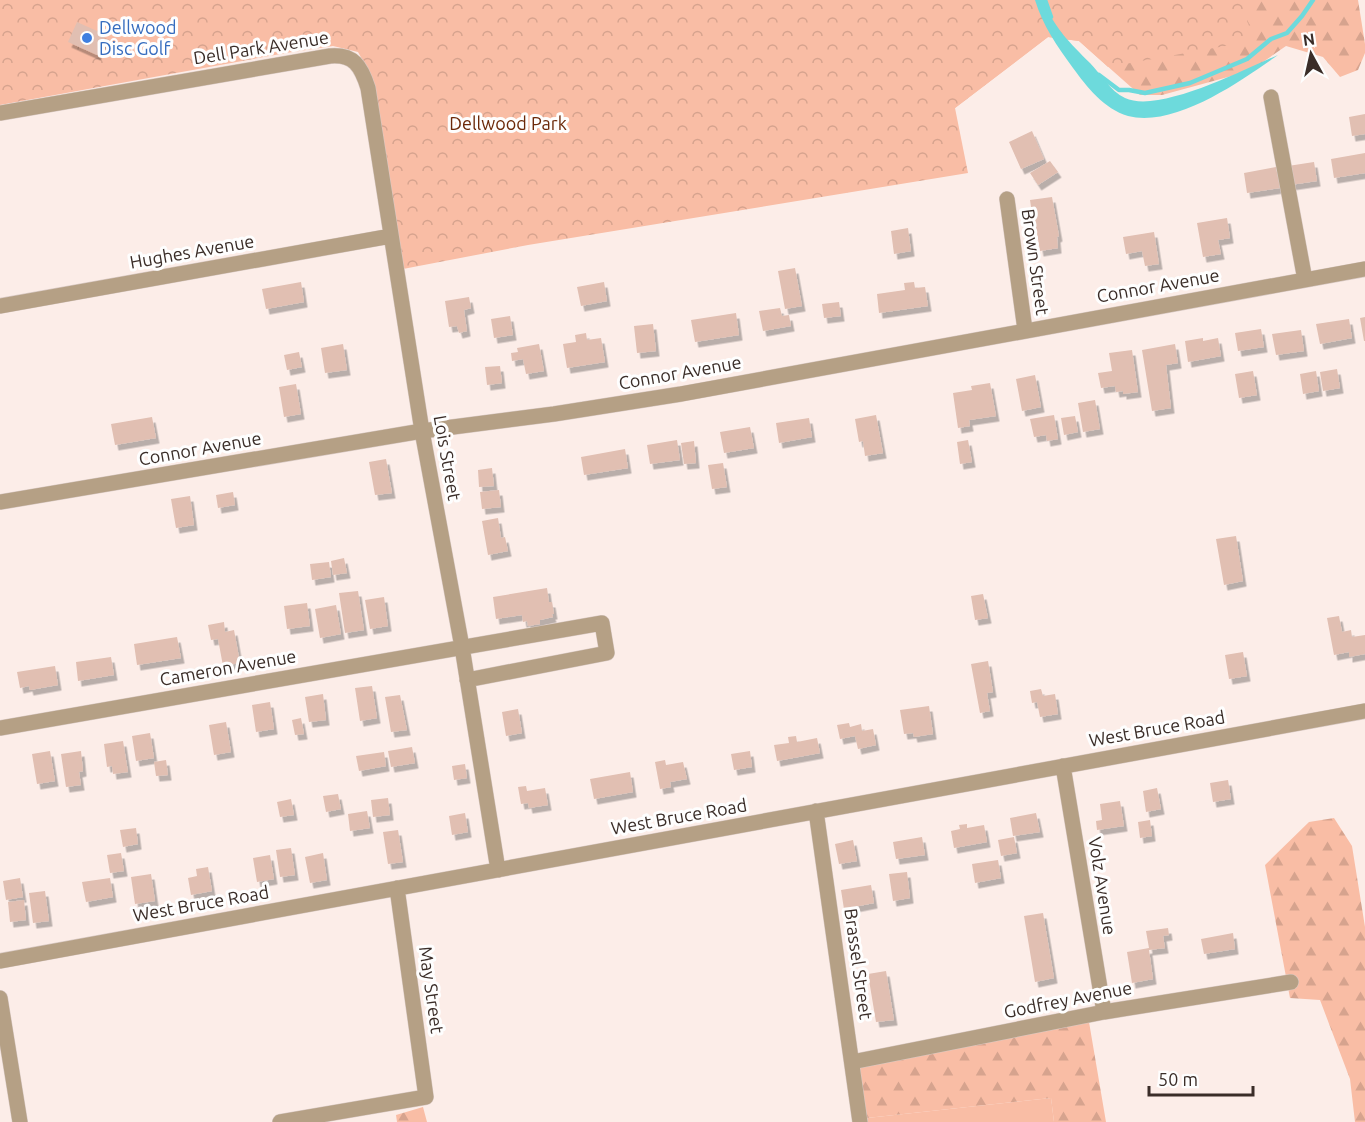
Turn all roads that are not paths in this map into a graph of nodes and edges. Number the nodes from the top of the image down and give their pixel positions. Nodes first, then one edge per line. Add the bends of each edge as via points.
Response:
1 (350, 58) joint
2 (1271, 97) dead end
3 (0, 113) edge
4 (1006, 199) dead end
5 (391, 236) junction
6 (1365, 269) edge
7 (1305, 280) junction
8 (0, 306) edge
9 (1025, 330) junction
10 (422, 431) junction
11 (0, 502) edge
12 (462, 647) junction
13 (467, 680) junction
14 (1365, 711) edge
15 (0, 728) edge
16 (1063, 766) junction
17 (816, 811) junction
18 (498, 870) junction
19 (397, 888) junction
20 (0, 961) edge
21 (1291, 982) dead end
22 (0, 998) edge
23 (1104, 1012) junction
24 (852, 1062) junction
25 (20, 1122) edge
26 (280, 1122) edge
27 (860, 1122) edge

1 - 3 street, Dell Park Avenue via 330,56
1 - 5 street, Lois Street via 359,66 368,88
2 - 7 street
4 - 9 street, Brown Street
5 - 8 street, Hughes Avenue
5 - 10 street, Lois Street
6 - 7 street, Connor Avenue
7 - 9 street, Connor Avenue
9 - 10 street, Connor Avenue via 681,394
10 - 11 street, Connor Avenue
10 - 12 street, Lois Street
12 - 13 street, Lois Street
12 - 13 street, Cameron Avenue via 602,623 607,653
12 - 15 street, Cameron Avenue
13 - 18 street, Lois Street
14 - 16 street, West Bruce Road
16 - 17 street, West Bruce Road
16 - 23 street, Volz Avenue
17 - 18 street, West Bruce Road
17 - 24 street, Brassel Street
18 - 19 street, West Bruce Road
19 - 20 street, West Bruce Road
19 - 26 street, May Street via 426,1097
21 - 23 street, Godfrey Avenue
22 - 25 street
23 - 24 street, Godfrey Avenue
24 - 27 street, Brassel Street

